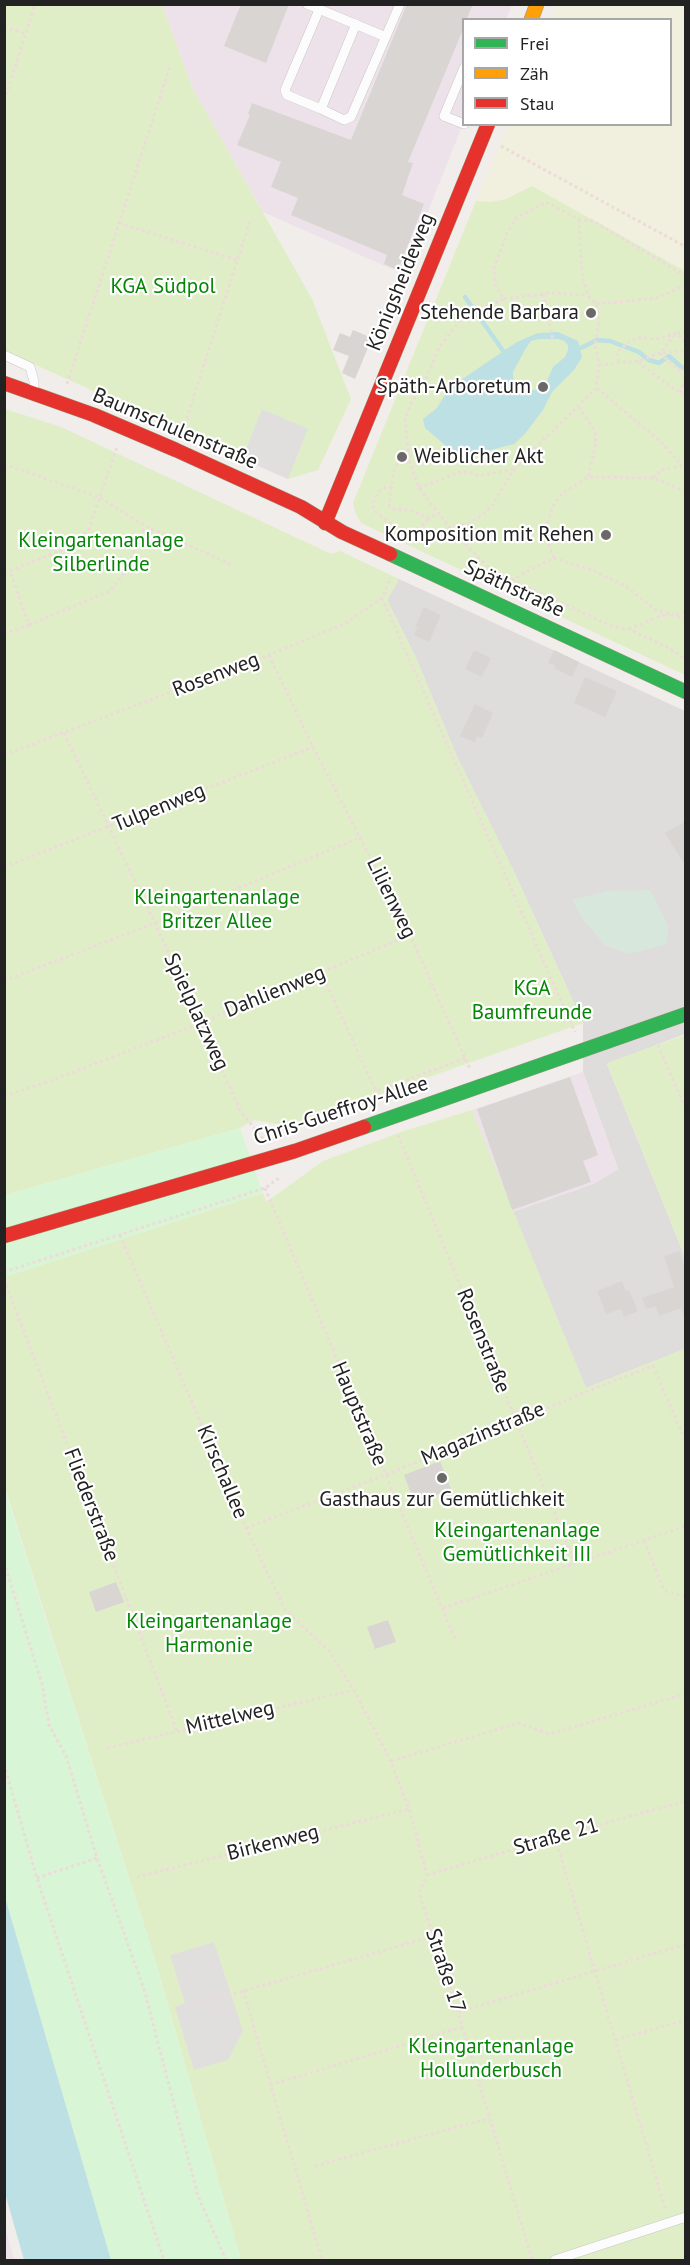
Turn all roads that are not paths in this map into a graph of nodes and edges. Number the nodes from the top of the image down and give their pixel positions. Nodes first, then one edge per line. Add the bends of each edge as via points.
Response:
1 (307, 4) edge
2 (400, 4) edge
3 (319, 10) junction
4 (356, 24) junction
5 (386, 37) junction
6 (462, 73) edge
7 (321, 109) junction
8 (462, 123) edge
9 (486, 129) edge
10 (4, 355) edge
11 (4, 383) edge
12 (33, 394) junction
13 (325, 522) junction
14 (686, 692) edge
15 (686, 1014) edge
16 (4, 1236) edge
17 (686, 2217) edge
18 (555, 2260) edge

1 - 3 lane
2 - 5 lane
3 - 4 lane
3 - 7 lane via 285,93
4 - 5 lane
4 - 7 lane
5 - 7 lane via 348,120
6 - 8 lane via 444,116
9 - 13 street, Königsheideweg
10 - 12 lane via 30,367
11 - 12 street, Baumschulenstraße
12 - 13 street, Baumschulenstraße via 124,427 282,498
13 - 14 street, Späthstraße
15 - 16 street, Chris-Gueffroy-Allee via 295,1151
17 - 18 lane

